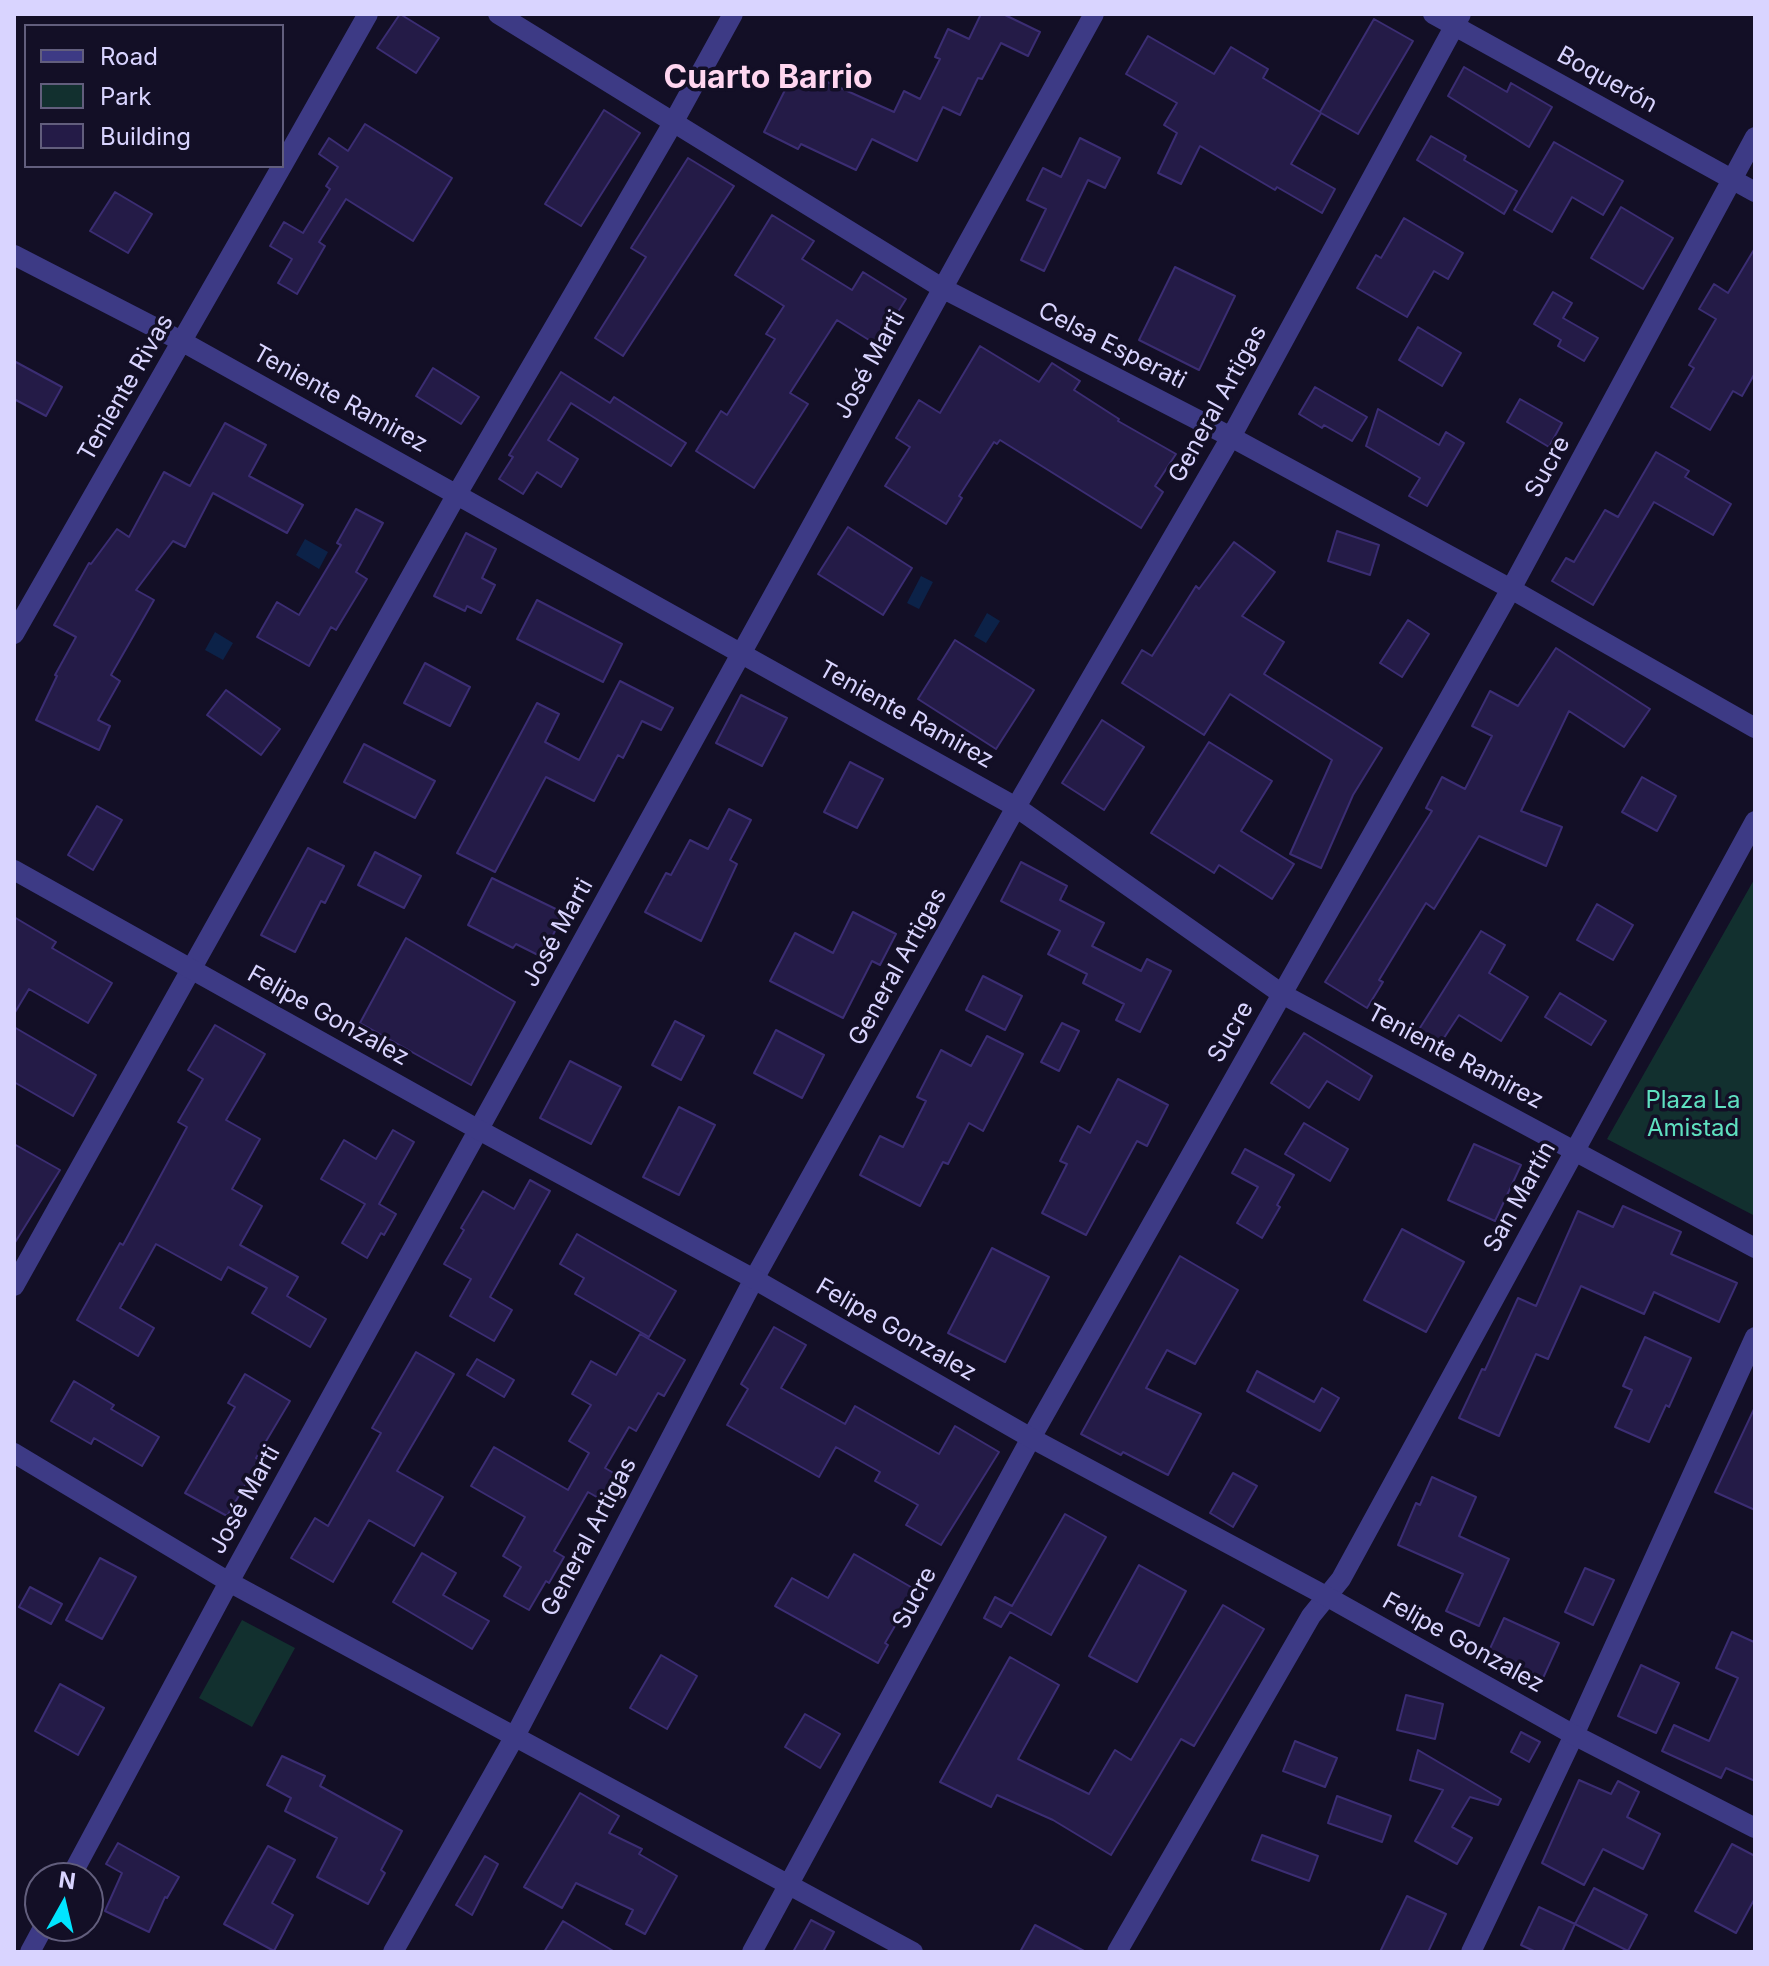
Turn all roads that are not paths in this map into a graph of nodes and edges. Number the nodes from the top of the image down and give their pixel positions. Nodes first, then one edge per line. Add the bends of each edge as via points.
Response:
1 (368, 14) edge
2 (498, 14) edge
3 (733, 14) edge
4 (1094, 14) edge
5 (1433, 14) edge
6 (1458, 20) edge
7 (673, 123) junction
8 (1755, 137) edge
9 (284, 162) edge
10 (281, 168) edge
11 (1733, 180) junction
12 (1755, 192) edge
13 (14, 255) edge
14 (942, 288) junction
15 (183, 342) junction
16 (1231, 437) junction
17 (457, 494) junction
18 (1511, 589) junction
19 (14, 634) edge
20 (742, 653) junction
21 (1755, 728) edge
22 (1016, 807) junction
23 (1755, 821) edge
24 (14, 870) edge
25 (190, 969) junction
26 (1282, 994) junction
27 (479, 1130) junction
28 (1575, 1151) junction
29 (1755, 1248) edge
30 (754, 1279) junction
31 (14, 1286) edge
32 (1755, 1337) edge
33 (1031, 1438) junction
34 (14, 1453) edge
35 (229, 1582) junction
36 (1326, 1596) junction
37 (1574, 1735) junction
38 (515, 1736) junction
39 (1755, 1828) edge
40 (79, 1862) edge
41 (790, 1883) junction
42 (393, 1952) edge
43 (752, 1952) edge
44 (913, 1952) edge
45 (1117, 1952) edge
46 (1471, 1952) edge

1 - 9 street, Teniente Rivas
2 - 7 street, Celsa Esperati
3 - 7 street
4 - 14 street, José Marti
5 - 6 street, Boquerón
6 - 11 street, Boquerón
6 - 16 street, General Artigas
7 - 14 street, Celsa Esperati
7 - 17 street
8 - 11 street, Sucre
10 - 15 street, Teniente Rivas
11 - 12 street, Boquerón
11 - 18 street, Sucre
13 - 15 street, Teniente Ramirez
14 - 16 street, Celsa Esperati
14 - 20 street, José Marti
15 - 17 street, Teniente Ramirez
15 - 19 street, Teniente Rivas
16 - 18 street, Celsa Esperati
16 - 22 street, General Artigas
17 - 20 street, Teniente Ramirez
17 - 25 street
18 - 21 street, Celsa Esperati
18 - 26 street, Sucre
20 - 22 street, Teniente Ramirez
20 - 27 street, José Marti
22 - 26 street, Teniente Ramirez
22 - 30 street, General Artigas
23 - 28 street, San Martín
24 - 25 street, Felipe Gonzalez
25 - 27 street, Felipe Gonzalez
25 - 31 street
26 - 28 street, Teniente Ramirez
26 - 33 street, Sucre
27 - 30 street, Felipe Gonzalez
27 - 35 street, José Marti
28 - 29 street, Teniente Ramirez
28 - 36 street, San Martín via 1341,1579
30 - 33 street, Felipe Gonzalez
30 - 38 street, General Artigas
32 - 37 street
33 - 36 street, Felipe Gonzalez
33 - 41 street, Sucre
34 - 35 street
35 - 38 street
35 - 40 street, José Marti
36 - 37 street, Felipe Gonzalez
36 - 45 street, San Martín
37 - 39 street, Felipe Gonzalez
37 - 46 street
38 - 41 street
38 - 42 street, General Artigas
41 - 43 street, Sucre
41 - 44 street

